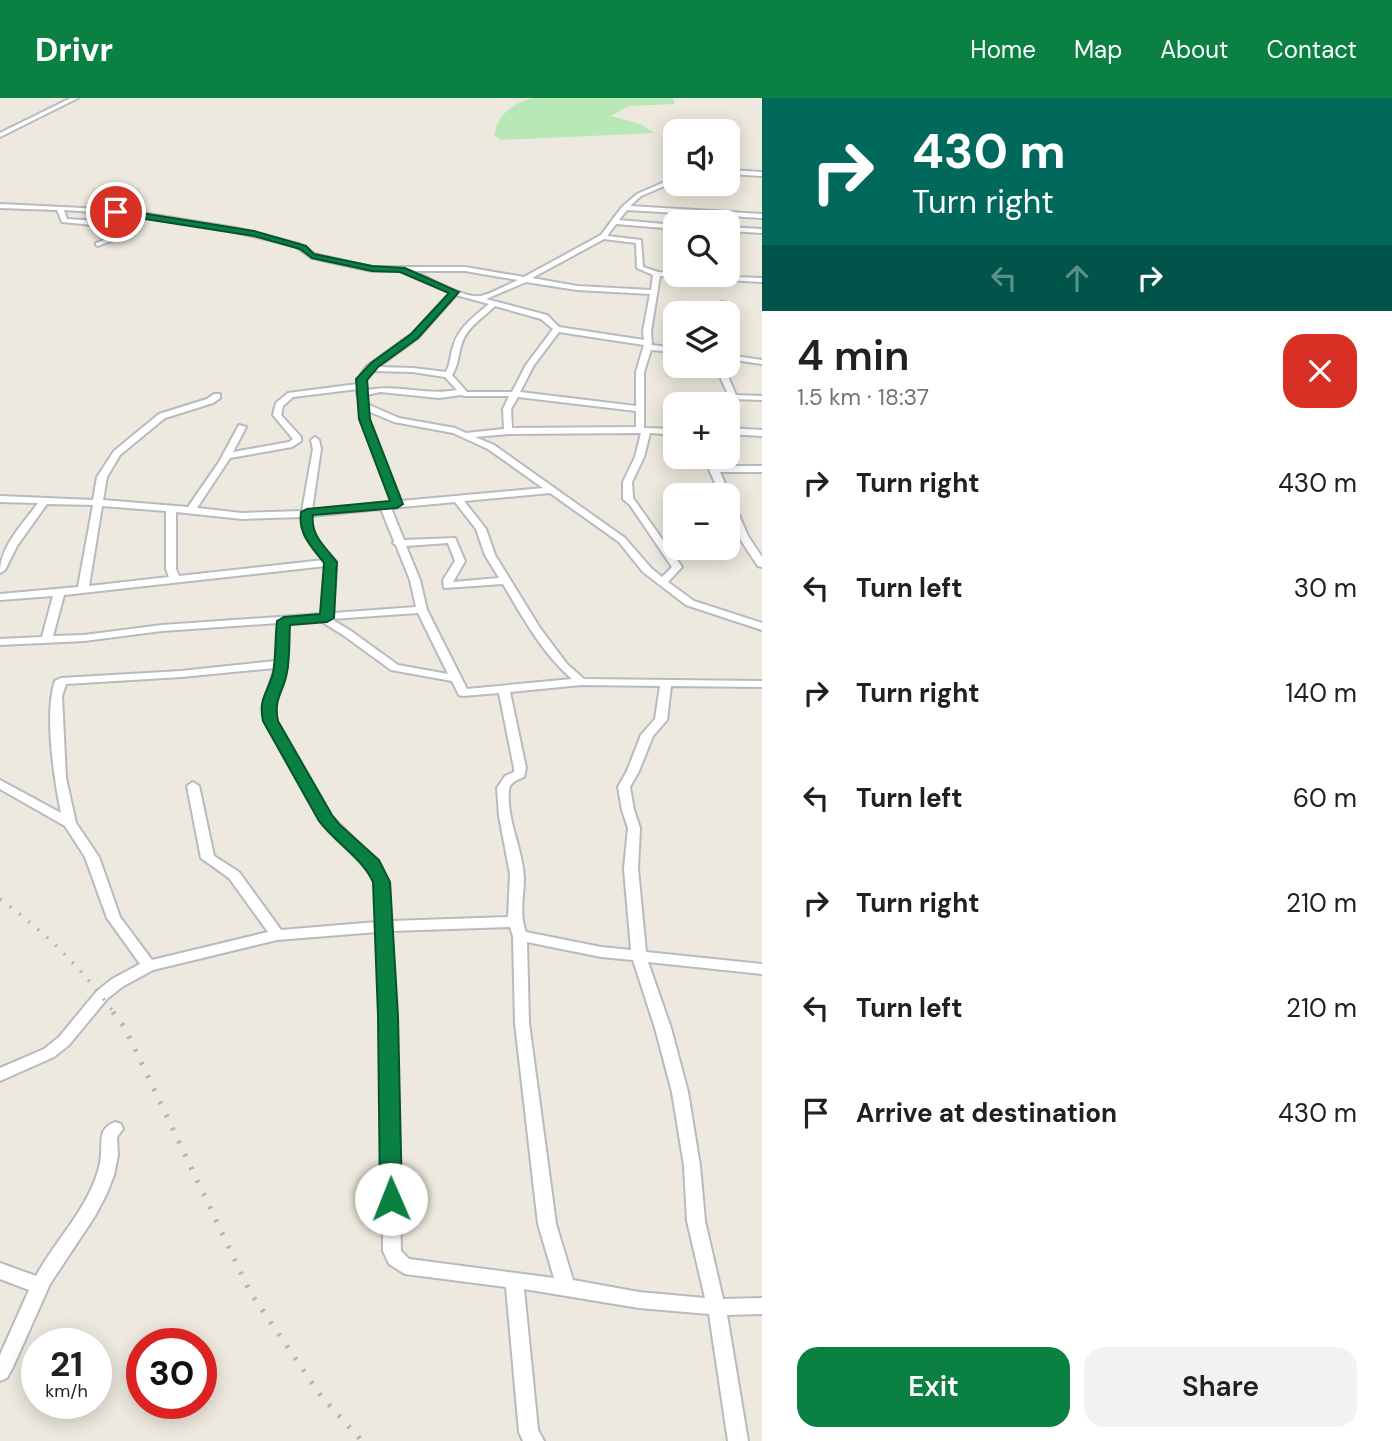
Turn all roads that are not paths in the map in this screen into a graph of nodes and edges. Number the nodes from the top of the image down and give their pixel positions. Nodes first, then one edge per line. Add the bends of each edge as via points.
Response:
1 (75, 98) edge
2 (0, 135) edge
3 (740, 173) edge
4 (762, 174) edge
5 (663, 185) edge
6 (0, 206) edge
7 (60, 208) junction
8 (624, 208) junction
9 (762, 216) edge
10 (614, 222) junction
11 (663, 226) edge
12 (740, 230) edge
13 (762, 231) edge
14 (601, 237) junction
15 (98, 244) dead end
16 (402, 270) junction
17 (657, 274) junction
18 (663, 274) edge
19 (740, 279) edge
20 (524, 280) junction
21 (762, 280) edge
22 (455, 292) junction
23 (653, 292) junction
24 (479, 299) junction
25 (494, 303) junction
26 (557, 329) junction
27 (648, 345) junction
28 (663, 348) edge
29 (740, 359) edge
30 (762, 362) edge
31 (369, 369) junction
32 (448, 375) junction
33 (361, 390) junction
34 (463, 392) junction
35 (516, 394) junction
36 (217, 396) dead end
37 (740, 397) edge
38 (762, 398) edge
39 (362, 405) junction
40 (639, 409) junction
41 (242, 427) dead end
42 (644, 430) junction
43 (508, 431) junction
44 (663, 431) edge
45 (740, 432) edge
46 (762, 433) edge
47 (468, 435) junction
48 (315, 440) dead end
49 (226, 457) junction
50 (762, 468) edge
51 (720, 483) edge
52 (550, 490) junction
53 (0, 499) edge
54 (45, 500) junction
55 (458, 500) junction
56 (97, 503) junction
57 (397, 504) junction
58 (385, 506) junction
59 (172, 508) junction
60 (191, 510) junction
61 (307, 512) junction
62 (740, 527) edge
63 (398, 543) junction
64 (331, 562) junction
65 (762, 564) edge
66 (0, 570) edge
67 (175, 579) junction
68 (505, 581) junction
69 (662, 583) junction
70 (83, 590) junction
71 (59, 592) junction
72 (0, 597) edge
73 (422, 610) junction
74 (325, 618) junction
75 (284, 621) junction
76 (762, 627) edge
77 (47, 640) junction
78 (0, 642) edge
79 (281, 664) junction
80 (457, 679) junction
81 (581, 682) junction
82 (666, 683) junction
83 (762, 684) edge
84 (504, 689) junction
85 (0, 784) edge
86 (193, 786) dead end
87 (70, 824) junction
88 (385, 926) junction
89 (517, 929) junction
90 (277, 935) junction
91 (639, 957) junction
92 (149, 966) junction
93 (762, 969) edge
94 (0, 1075) edge
95 (115, 1129) dead end
96 (0, 1271) edge
97 (514, 1281) junction
98 (40, 1286) junction
99 (566, 1287) junction
100 (762, 1306) edge
101 (717, 1309) junction
102 (0, 1372) edge
103 (528, 1438) edge
104 (738, 1441) edge

1 - 2 street
3 - 4 street
5 - 8 street
6 - 7 street
7 - 15 street via 64,221 111,226 124,235
7 - 16 street via 124,212 235,230 297,245 312,256 372,269
8 - 9 street
8 - 10 street
10 - 11 street
10 - 14 street
12 - 13 street
14 - 17 street via 639,241 640,268
14 - 20 street
16 - 20 street via 474,270
16 - 22 street
17 - 18 street
17 - 23 street
19 - 21 street
20 - 23 street
20 - 24 street
22 - 24 street
22 - 31 street via 415,336
23 - 27 street
24 - 25 street
25 - 26 street via 544,317
25 - 32 street via 458,342 456,365
26 - 27 street
26 - 35 street via 530,365
27 - 28 street
27 - 40 street via 640,372
29 - 30 street
31 - 32 street
31 - 33 street
32 - 34 street
33 - 34 street via 439,396
33 - 39 street
33 - 49 street via 291,395 279,405 277,415 298,439
34 - 35 street
35 - 40 street
35 - 43 street via 507,409
36 - 56 street via 162,416 117,453 102,477
37 - 38 street
39 - 47 street via 397,420
39 - 57 street
40 - 42 street via 640,429
41 - 49 street
42 - 43 street
42 - 44 street
42 - 69 street via 626,491 677,567
43 - 47 street
45 - 46 street
47 - 52 street
48 - 61 street
49 - 60 street
50 - 51 street via 714,470
52 - 55 street
52 - 69 street via 622,540
53 - 54 street
54 - 56 street
54 - 66 street
55 - 57 street
55 - 68 street via 481,529
56 - 59 street
56 - 70 street
57 - 58 street
58 - 61 street
58 - 63 street
59 - 60 street
59 - 67 street via 171,569
60 - 61 street via 261,517
61 - 64 street via 312,539
62 - 65 street
63 - 68 street via 453,540 460,561 448,586
63 - 73 street via 415,580
64 - 67 street
64 - 74 street
67 - 70 street
68 - 81 street via 548,647
69 - 76 street via 690,603
70 - 71 street
71 - 72 street
71 - 77 street
73 - 74 street
73 - 80 street
74 - 75 street
74 - 80 street via 395,668
75 - 77 street
75 - 79 street
77 - 78 street
79 - 87 street via 61,681 56,696 60,778
79 - 88 street via 270,695 270,721 325,817 373,864 382,882
80 - 84 street via 463,693
81 - 82 street
81 - 84 street
82 - 83 street
82 - 91 street via 661,720 647,735 624,787 634,828 631,869
84 - 89 street via 520,768 520,774 503,788 517,874
85 - 87 street
86 - 90 street via 208,858 234,875
87 - 92 street via 92,857 114,918
88 - 89 street
88 - 90 street
88 - 97 street via 392,1251 405,1266
89 - 91 street
89 - 99 street via 522,1023 547,1224
90 - 92 street
91 - 93 street
91 - 101 street via 680,1092 696,1221
92 - 94 street via 102,995 49,1053
95 - 98 street via 109,1135 105,1183
96 - 98 street
97 - 99 street
97 - 103 street
98 - 102 street
99 - 101 street via 644,1303
100 - 101 street
101 - 104 street

